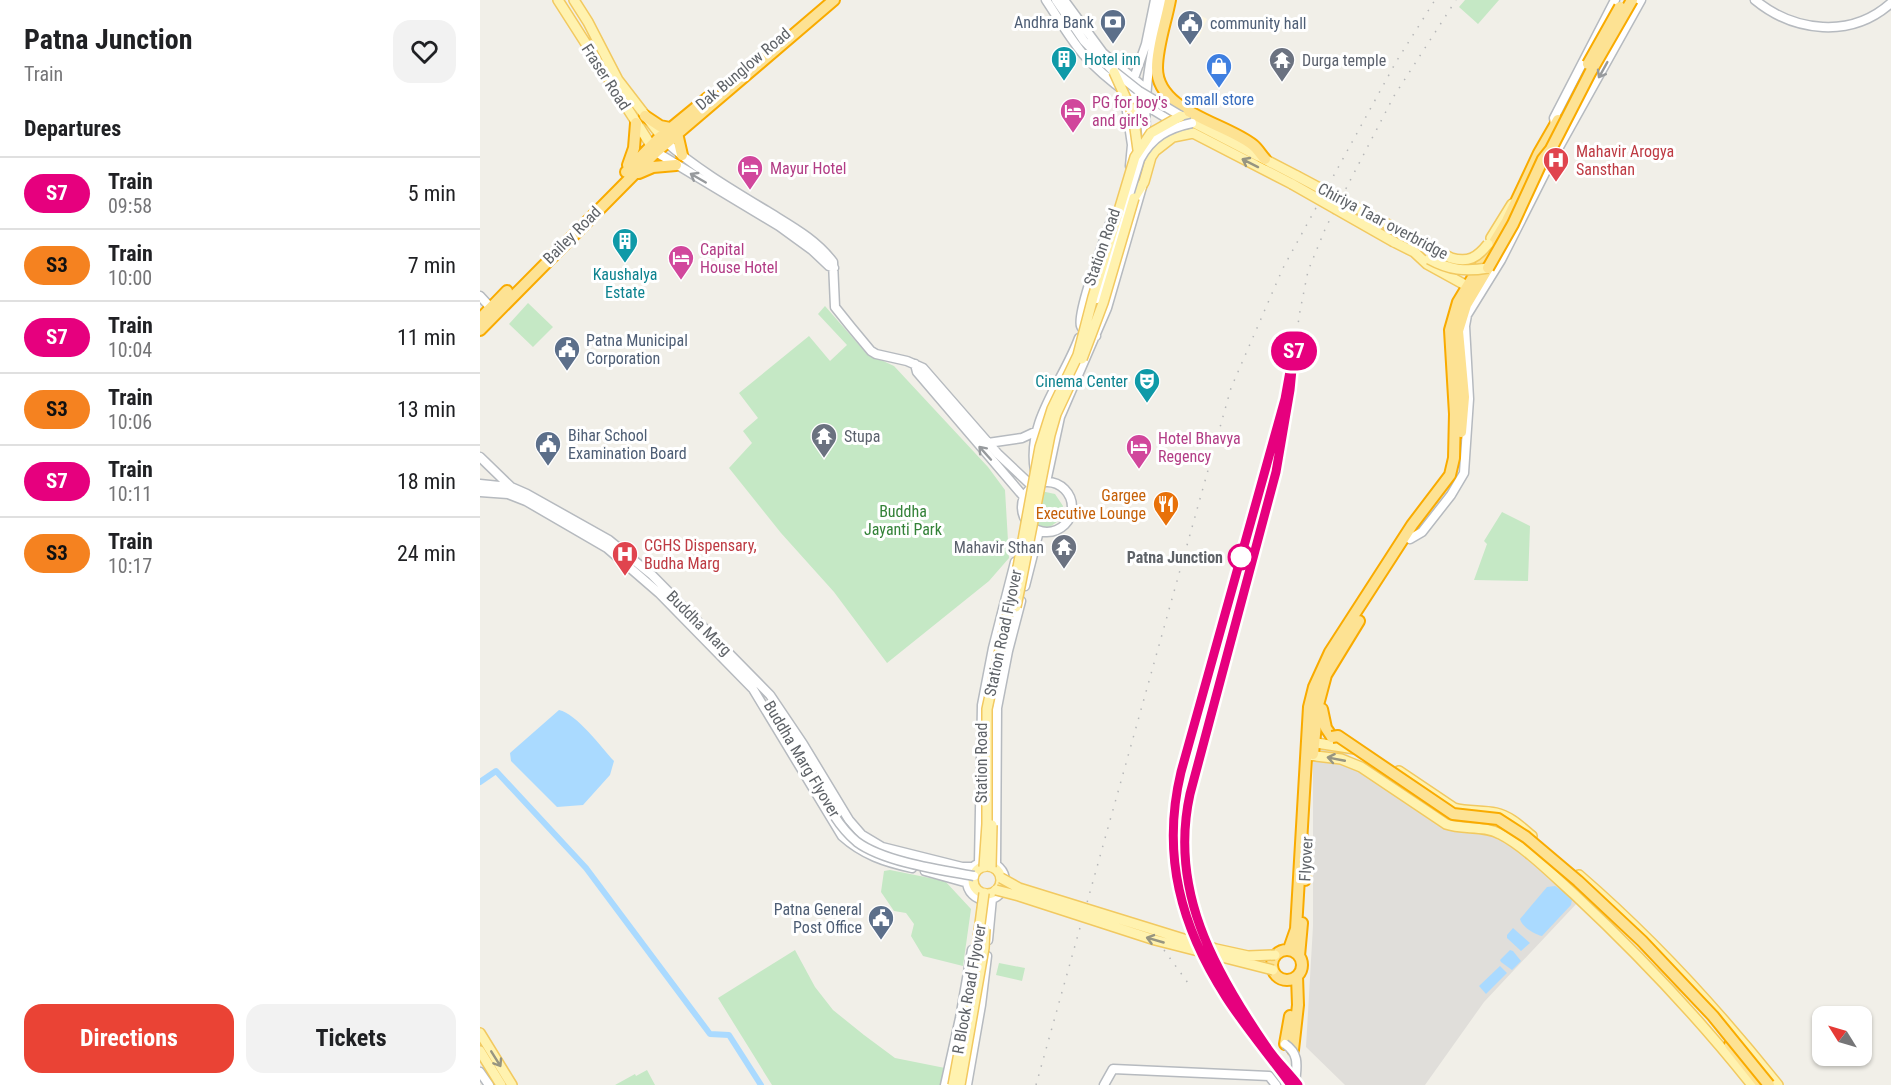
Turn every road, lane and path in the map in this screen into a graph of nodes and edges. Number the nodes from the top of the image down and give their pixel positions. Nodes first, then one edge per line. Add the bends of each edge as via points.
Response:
1 (558, 0) edge
2 (574, 0) edge
3 (825, 0) edge
4 (834, 0) edge
5 (1046, 0) edge
6 (1056, 0) edge
7 (1064, 0) edge
8 (1155, 0) edge
9 (1162, 0) edge
10 (1170, 0) edge
11 (1615, 0) edge
12 (1624, 0) edge
13 (1632, 0) edge
14 (1641, 0) edge
15 (1755, 0) edge
16 (1891, 3) edge
17 (1602, 24) junction
18 (1620, 38) junction
19 (1114, 72) junction
20 (1133, 80) junction
21 (1146, 89) junction
22 (1128, 95) junction
23 (1144, 106) junction
24 (1181, 116) junction
25 (640, 119) junction
26 (1192, 123) junction
27 (1556, 123) junction
28 (674, 131) junction
29 (1193, 133) junction
30 (663, 140) junction
31 (653, 149) junction
32 (1138, 150) junction
33 (1151, 157) junction
34 (1265, 159) junction
35 (679, 160) junction
36 (627, 176) junction
37 (1144, 182) junction
38 (1521, 193) junction
39 (1412, 250) junction
40 (1488, 268) junction
41 (1467, 286) junction
42 (480, 296) edge
43 (484, 312) edge
44 (1082, 329) junction
45 (480, 330) edge
46 (1096, 336) junction
47 (915, 364) junction
48 (1037, 431) junction
49 (988, 443) junction
50 (480, 457) edge
51 (480, 484) edge
52 (1038, 484) junction
53 (511, 487) junction
54 (480, 492) edge
55 (1024, 497) junction
56 (1030, 526) junction
57 (1039, 531) junction
58 (1408, 542) junction
59 (760, 691) junction
60 (1317, 692) junction
61 (1332, 737) junction
62 (1311, 742) junction
63 (1310, 759) junction
64 (1398, 770) junction
65 (1388, 784) junction
66 (981, 870) junction
67 (1000, 878) junction
68 (988, 895) junction
69 (1289, 950) junction
70 (1275, 955) junction
71 (1299, 956) junction
72 (1273, 970) junction
73 (1294, 978) junction
74 (480, 1033) edge
75 (1289, 1047) joint
76 (480, 1051) edge
77 (480, 1072) edge
78 (1757, 1083) edge
79 (500, 1084) edge
80 (489, 1085) edge
81 (512, 1085) edge
82 (945, 1085) edge
83 (953, 1085) edge
84 (960, 1085) edge
85 (967, 1085) edge
86 (1104, 1085) edge
87 (1276, 1085) edge
88 (1295, 1085) edge
89 (1769, 1085) edge
90 (1778, 1085) edge

1 - 25 main road, Fraser Road
2 - 25 main road, Fraser Road
3 - 28 highway, Dak Bunglow Road
4 - 28 highway
5 - 22 main road via 1083,53
6 - 19 main road, Chiriya Taar overbridge via 1084,41
7 - 20 main road via 1103,52
8 - 20 main road, Station Road
9 - 21 main road
10 - 34 highway via 1157,71 1166,93 1176,103 1253,145
11 - 17 main road
12 - 27 highway, Chiriya Taar overbridge, bridge
13 - 40 highway, bridge via 1543,159
14 - 18 main road
15 - 16 main road via 1791,22 1815,28 1842,27 1865,20
17 - 18 main road
17 - 27 main road via 1554,118
18 -> 58 main road via 1501,260 1467,315 1470,399 1466,464 1451,495 1422,532
19 - 24 main road, Chiriya Taar overbridge, bridge
19 - 32 main road, bridge via 1133,114
20 - 21 main road
20 - 22 main road, Station Road
21 - 23 main road
22 - 23 main road
22 - 44 main road, Station Road via 1131,163 1082,308
23 - 29 main road
23 - 33 main road
24 - 26 main road, Chiriya Taar overbridge, bridge
24 - 32 main road, Station Road Flyover, bridge via 1151,133
25 - 28 highway
25 - 30 main road, Fraser Road
25 - 31 main road, Fraser Road
25 - 36 highway
26 - 34 main road, Chiriya Taar overbridge
26 - 44 main road, bridge via 1164,132 1144,153 1095,305
27 - 38 highway, Chiriya Taar overbridge
28 - 30 highway, Dak Bunglow Road
28 - 35 highway
29 - 33 main road via 1167,140
39 -> 29 main road, Chiriya Taar overbridge, bridge
30 - 31 highway, Bailey Road
30 - 35 main road
31 - 35 main road
31 - 36 highway, Bailey Road
32 - 66 main road, Station Road Flyover, bridge via 1078,355 1052,408 1040,447 987,709 987,824
33 - 37 main road, Station Road Flyover
34 - 38 main road, Chiriya Taar overbridge, bridge via 1460,261 1480,254
35 - 36 highway
35 - 47 main road via 779,226 834,268 835,307 850,327 876,354
36 - 43 highway, Bailey Road
36 - 45 highway, Bailey Road
37 - 46 main road via 1112,295
37 - 66 main road, Station Road Flyover, bridge via 1134,198 1091,336 1050,435 994,698
38 - 41 highway
39 - 40 main road, Chiriya Taar overbridge, bridge via 1450,269
39 - 41 main road via 1439,272
40 - 58 highway via 1466,305 1458,331 1464,397 1457,469
41 - 60 highway via 1450,330 1455,414 1450,476 1412,525 1330,652
42 - 43 main road
44 - 46 main road
44 - 48 main road
46 - 52 main road via 1060,417
47 - 49 main road
55 -> 47 main road via 917,372
48 - 49 main road via 1022,438
48 - 52 main road via 1032,452
49 - 52 main road
50 - 53 main road
51 - 53 main road, Buddha Marg
52 - 55 main road
52 - 57 main road via 1054,483 1063,488 1069,495 1071,512 1062,527
53 - 59 main road, Buddha Marg via 617,545 652,575
54 - 59 main road, Buddha Marg via 516,496 607,548
55 - 56 main road via 1023,514
56 - 57 main road
56 - 66 main road, Station Road via 1015,561 982,705
57 - 66 main road via 997,708
58 - 60 highway
59 - 66 main road via 803,744 862,836 882,847
59 - 66 main road, Buddha Marg Flyover, bridge via 841,825 857,842 898,859
59 - 66 main road via 833,823 848,841 876,858
60 - 61 highway via 1324,724
60 - 62 highway via 1310,707
61 - 78 highway via 1448,819 1495,825 1519,841 1650,958 1728,1043
61 - 89 highway, bridge via 1338,736 1453,814 1498,819 1526,837 1642,941 1713,1016
62 - 63 highway
62 - 64 main road via 1359,750
65 -> 63 main road via 1341,759
63 - 69 highway, Flyover via 1296,929
63 - 71 highway, Flyover
64 - 65 main road
64 - 90 main road via 1454,808 1498,813 1539,842 1659,951 1733,1029
65 - 78 main road via 1446,824 1490,830 1517,846 1562,883 1646,964
66 - 67 main road, bridge via 997,871
66 - 68 main road via 976,889
66 - 68 main road via 1004,874 1002,891
67 - 68 main road, bridge via 1000,885
67 - 70 main road, bridge via 1019,888 1216,949 1248,956
72 -> 68 main road, bridge via 1155,940 1019,896
68 - 82 main road
68 - 83 main road, R Block Road Flyover, bridge
68 - 84 main road, R Block Road Flyover, bridge via 984,948
68 - 85 main road via 981,1005
69 - 70 highway
69 - 71 highway
70 - 72 highway, bridge
71 - 73 highway, Flyover via 1301,970
72 - 73 highway via 1284,979
73 - 75 highway, Flyover
74 -> 81 main road
75 - 88 main road, bridge via 1296,1063
76 - 79 main road
77 - 80 main road
86 - 87 main road via 1113,1069 1269,1076

